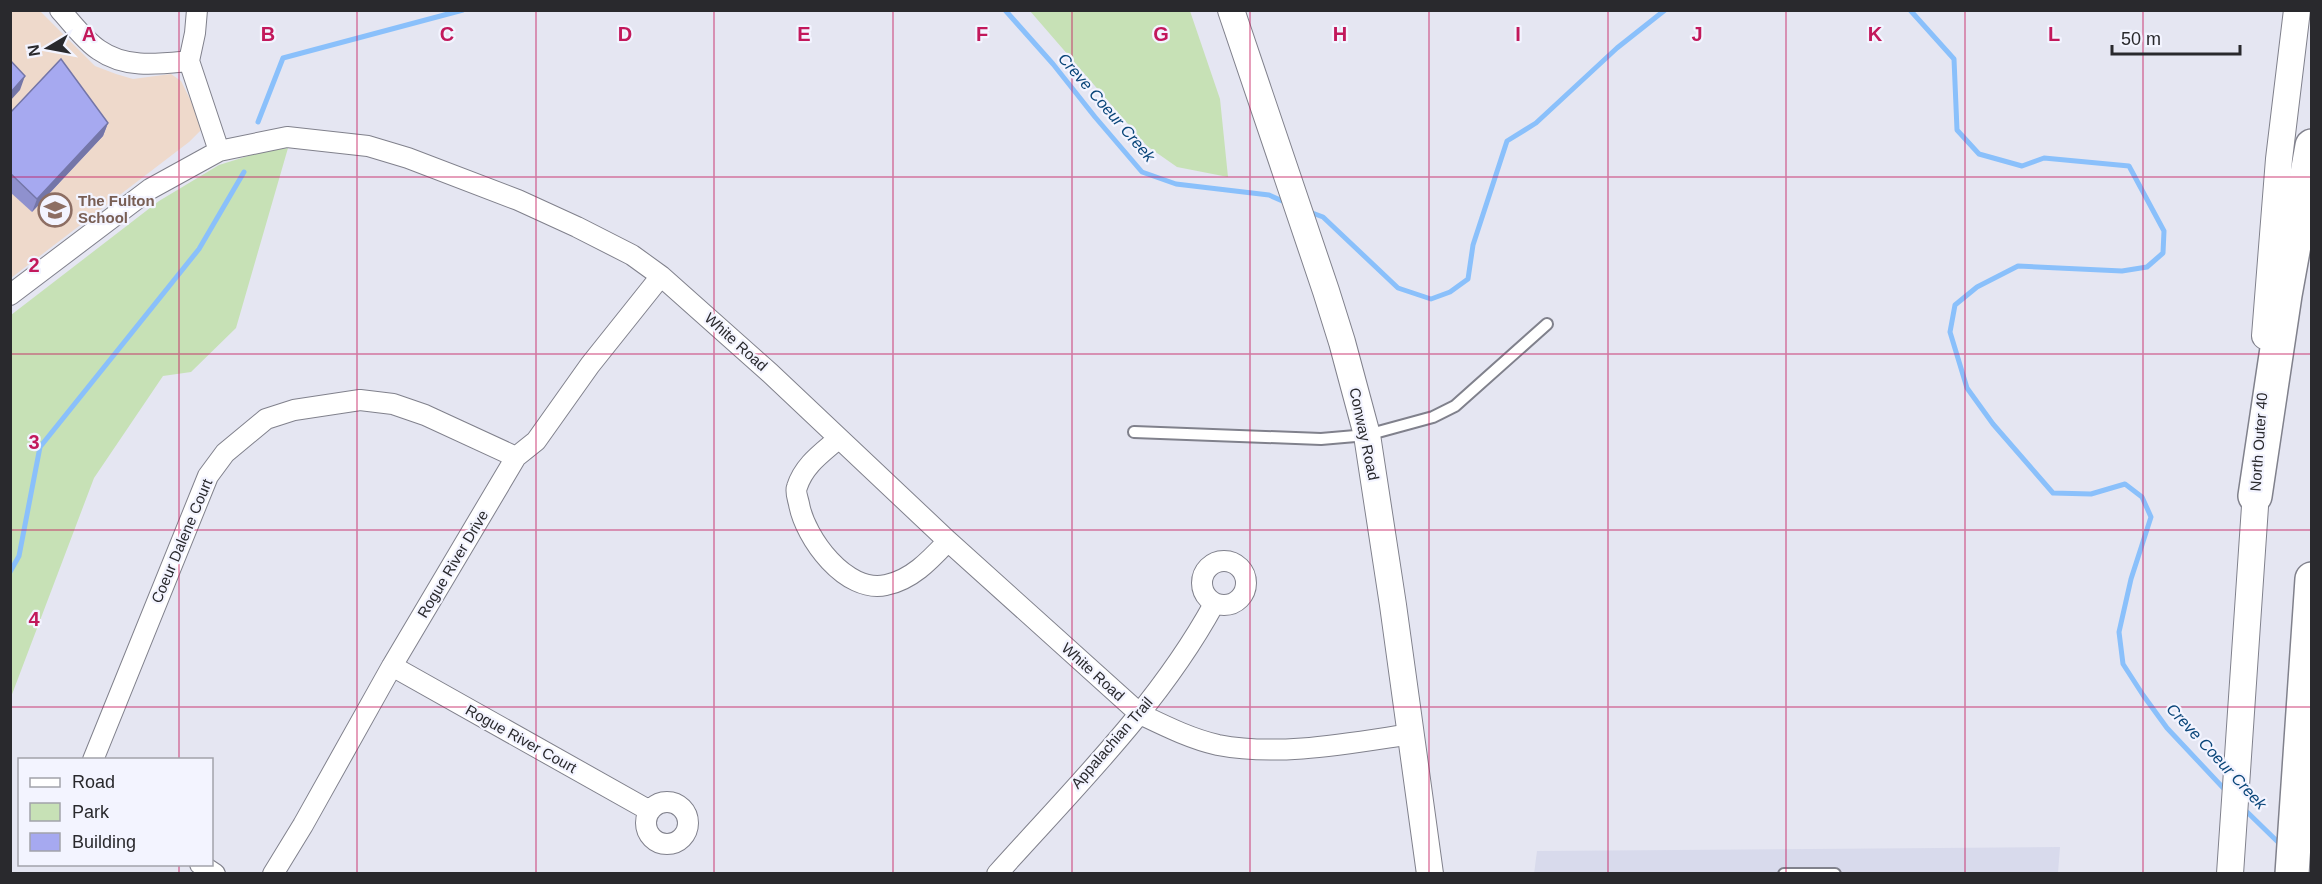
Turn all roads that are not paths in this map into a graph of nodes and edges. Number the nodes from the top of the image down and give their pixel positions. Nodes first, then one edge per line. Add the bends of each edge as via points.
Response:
1 (60, 10) edge
2 (197, 10) edge
3 (1231, 10) edge
4 (2297, 10) edge
5 (189, 61) junction
6 (2312, 146) edge
7 (219, 151) junction
8 (661, 276) junction
9 (13, 288) edge
10 (1547, 324) dead end
11 (1134, 432) dead end
12 (1367, 435) junction
13 (838, 439) junction
14 (516, 457) junction
15 (2255, 496) junction
16 (948, 541) junction
17 (2312, 579) edge
18 (1214, 604) dead end
19 (392, 666) junction
20 (1140, 714) junction
21 (1411, 734) junction
22 (93, 758) edge
23 (650, 811) dead end
24 (273, 873) edge
25 (997, 873) edge
26 (1430, 873) edge
27 (1784, 873) edge
28 (1818, 873) edge
29 (1835, 873) edge
30 (2230, 873) edge
31 (2292, 873) edge

1 - 5 street via 99,50 116,58 134,64
2 - 5 street
3 - 12 street, Conway Road via 1326,291
4 - 15 street, North Outer 40 via 2270,258
5 - 7 street
6 - 15 highway
7 - 8 street, White Road via 287,137 368,146 518,200 632,255
7 - 9 street, White Road via 150,189
8 - 13 street, White Road
8 - 14 street, Rogue River Drive via 536,441
10 - 12 lane via 1455,406 1433,417
11 - 12 lane via 1321,439
12 - 21 street, Conway Road
13 - 16 street, White Road
13 - 16 street via 808,464 796,489 801,517 813,542 829,560 854,579 885,586 926,564
14 - 19 street, Rogue River Drive
14 - 22 street, Coeur Dalene Court via 393,404 360,400 294,410 266,419 225,453 208,476
15 - 30 street, North Outer 40
16 - 20 street, White Road
17 - 31 highway
18 - 20 street, Appalachian Trail
19 - 23 street, Rogue River Court
19 - 24 street, Rogue River Drive
20 - 21 street, White Road via 1218,745 1257,748 1313,748
20 - 25 street, Appalachian Trail
21 - 26 street, Conway Road
27 - 28 lane
28 - 29 lane

